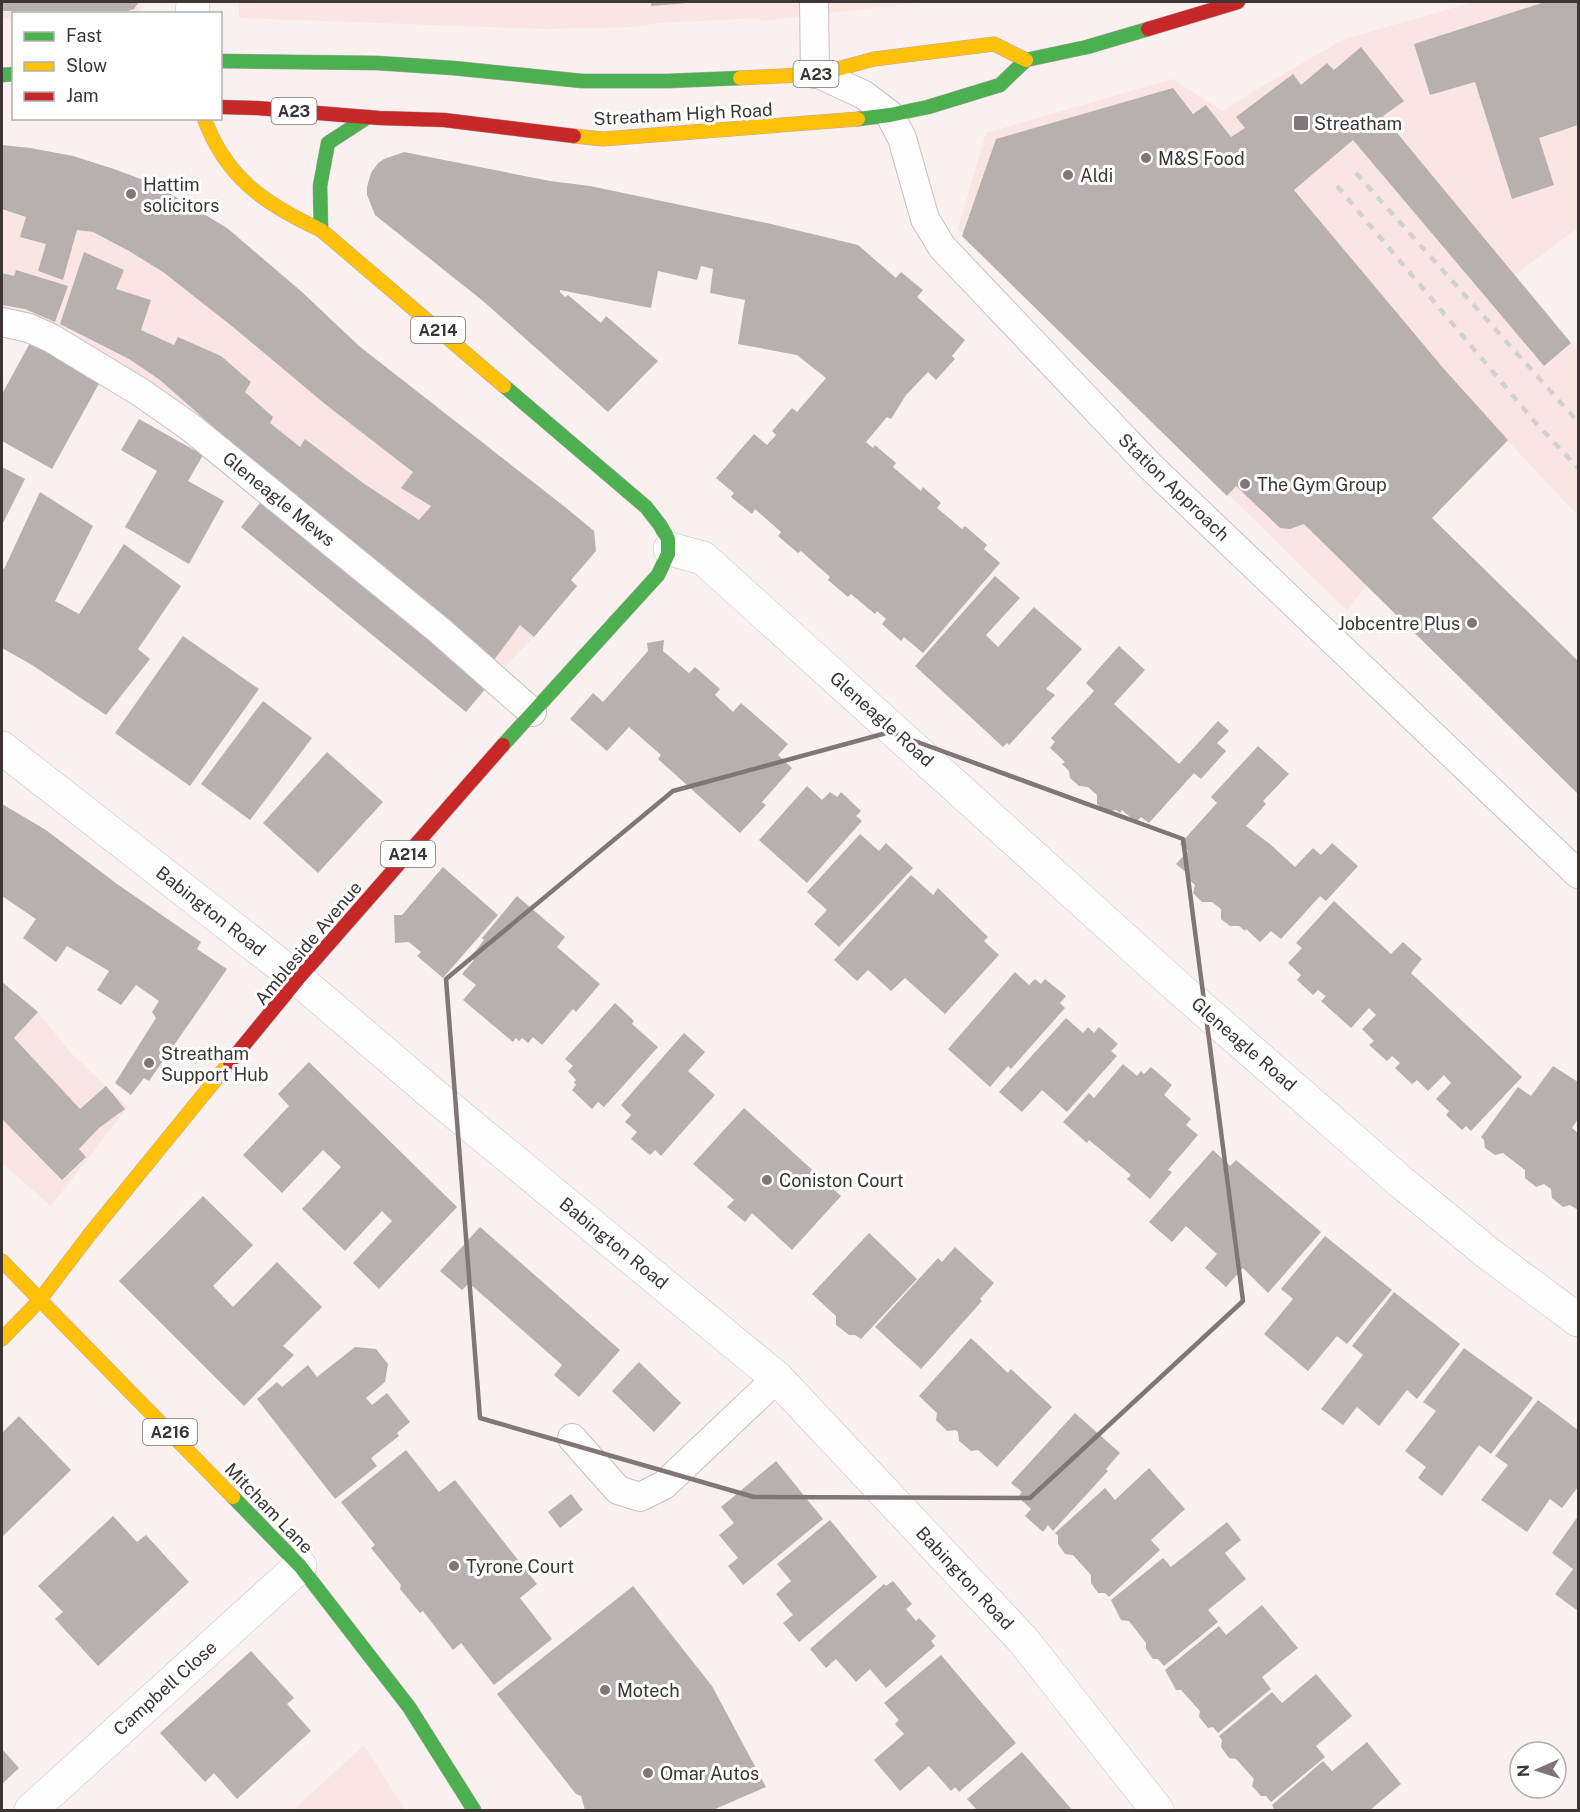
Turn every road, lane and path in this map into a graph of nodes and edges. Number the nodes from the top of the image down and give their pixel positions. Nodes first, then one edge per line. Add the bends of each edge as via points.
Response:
1 (814, 2) edge
2 (1238, 2) edge
3 (1026, 60) junction
4 (222, 61) edge
5 (817, 74) junction
6 (222, 107) edge
7 (890, 115) junction
8 (368, 117) junction
9 (205, 120) edge
10 (321, 230) junction
11 (2, 322) edge
12 (670, 549) junction
13 (532, 712) junction
14 (2, 748) edge
15 (1578, 874) edge
16 (298, 979) junction
17 (2, 1261) edge
18 (39, 1300) junction
19 (1578, 1320) edge
20 (2, 1339) edge
21 (777, 1377) junction
22 (572, 1438) dead end
23 (300, 1566) junction
24 (31, 1810) edge
25 (474, 1810) edge
26 (1157, 1810) edge

1 - 5 lane
2 - 3 main road via 1087,47
3 - 5 main road, Streatham High Road / A23 via 994,44 874,59
3 - 7 main road, Streatham High Road / A23 via 1000,85
4 - 5 main road, Streatham High Road / A23 via 421,66 582,81
5 - 7 lane, Station Approach via 864,95
6 - 8 main road, Streatham High Road / A23
7 - 8 main road, Streatham High Road / A23 via 603,139 444,120
7 - 15 lane, Station Approach via 902,138 925,219 942,247 1150,466
8 - 10 main road via 328,143 318,185
9 - 10 main road, A214 via 220,155 241,179 281,211
10 - 12 main road, A214 via 646,507 668,535
11 - 13 lane, Gleneagle Mews via 51,338 190,427 439,630
12 - 13 main road, Ambleside Avenue / A214 via 658,575
12 - 19 street, Gleneagle Road via 703,558 1172,982 1401,1182
13 - 16 main road, Ambleside Avenue / A214
14 - 16 street, Babington Road
16 - 18 main road, Ambleside Avenue / A214
16 - 21 street, Babington Road
17 - 18 main road, Mitcham Lane / A216
18 - 20 main road, Ambleside Avenue / A214
18 - 23 main road, Mitcham Lane / A216
21 - 22 lane via 664,1485 640,1497 618,1490
21 - 26 street, Babington Road via 1023,1640
23 - 24 street, Campbell Close
23 - 25 main road, Mitcham Lane / A216 via 409,1707

